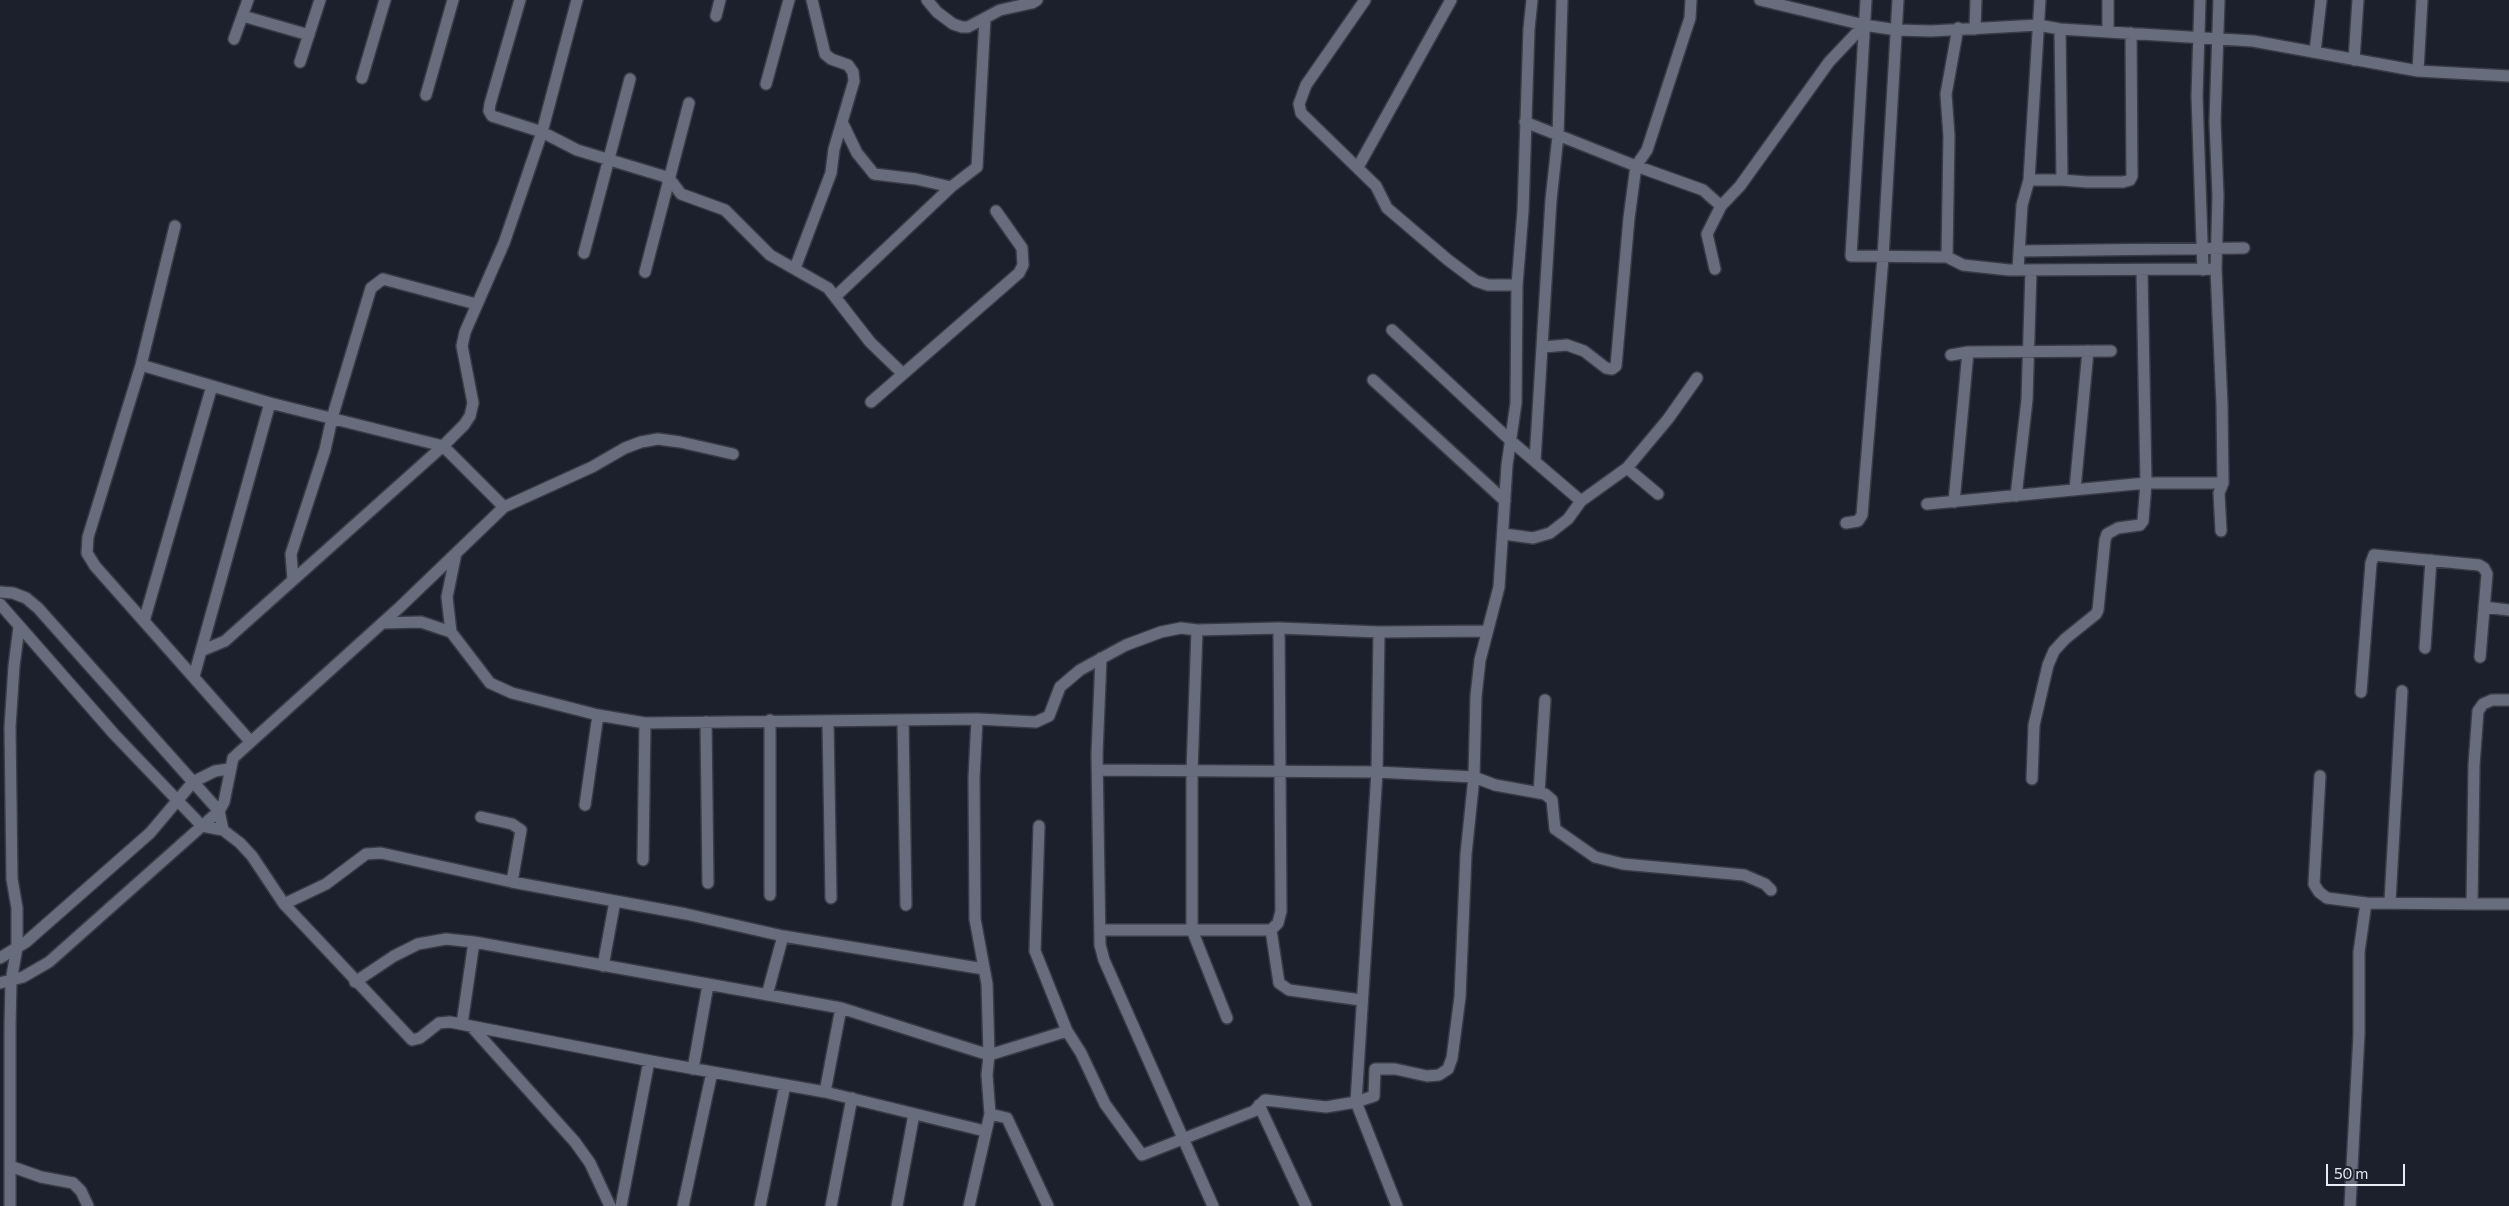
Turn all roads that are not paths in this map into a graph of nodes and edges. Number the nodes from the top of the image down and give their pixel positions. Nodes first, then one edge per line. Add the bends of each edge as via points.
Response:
1 (248, 0) edge
2 (320, 0) edge
3 (385, 0) edge
4 (452, 0) edge
5 (520, 0) edge
6 (577, 0) edge
7 (720, 0) edge
8 (789, 0) edge
9 (812, 0) edge
10 (927, 0) edge
11 (1037, 0) edge
12 (1365, 0) edge
13 (1451, 0) edge
14 (1532, 0) edge
15 (1562, 0) edge
16 (1691, 0) edge
17 (1760, 0) edge
18 (1866, 0) edge
19 (1898, 0) edge
20 (1976, 0) edge
21 (2040, 0) edge
22 (2108, 0) edge
23 (2200, 0) edge
24 (2219, 0) edge
25 (2321, 0) edge
26 (2358, 0) edge
27 (2422, 0) edge
28 (1790, 3) edge
29 (243, 16) junction
30 (716, 16) dead end
31 (986, 18) junction
32 (1864, 25) junction
33 (2038, 25) junction
34 (1958, 28) junction
35 (1975, 29) junction
36 (2060, 29) junction
37 (1897, 30) junction
38 (2108, 31) junction
39 (2131, 33) junction
40 (309, 35) junction
41 (2198, 37) junction
42 (234, 39) dead end
43 (2219, 39) junction
44 (2314, 52) junction
45 (2354, 60) junction
46 (300, 62) dead end
47 (2418, 71) junction
48 (2509, 76) edge
49 (362, 78) dead end
50 (630, 79) dead end
51 (766, 84) dead end
52 (426, 95) dead end
53 (689, 103) dead end
54 (842, 122) junction
55 (1525, 122) junction
56 (542, 132) junction
57 (1558, 136) junction
58 (608, 159) junction
59 (1636, 166) junction
60 (1358, 168) junction
61 (668, 179) junction
62 (2029, 180) junction
63 (2062, 180) junction
64 (951, 186) junction
65 (1722, 206) junction
66 (996, 211) dead end
67 (175, 226) dead end
68 (2244, 248) dead end
69 (2218, 249) junction
70 (2203, 250) junction
71 (2019, 251) junction
72 (584, 253) dead end
73 (1883, 256) junction
74 (1947, 257) junction
75 (794, 268) junction
76 (1715, 269) dead end
77 (2216, 269) junction
78 (2018, 270) junction
79 (2031, 270) junction
80 (2203, 270) junction
81 (2142, 271) junction
82 (645, 272) dead end
83 (1517, 285) junction
84 (836, 296) junction
85 (476, 304) junction
86 (1392, 330) dead end
87 (1543, 347) junction
88 (2088, 351) junction
89 (2112, 351) dead end
90 (1968, 352) junction
91 (2029, 353) junction
92 (1951, 355) dead end
93 (140, 366) junction
94 (902, 374) junction
95 (1697, 378) dead end
96 (1374, 380) dead end
97 (212, 386) junction
98 (871, 402) dead end
99 (270, 403) junction
100 (332, 418) junction
101 (1511, 441) junction
102 (443, 446) junction
103 (733, 454) dead end
104 (1535, 461) junction
105 (1628, 468) junction
106 (2146, 483) junction
107 (2223, 483) junction
108 (2075, 489) junction
109 (1658, 494) dead end
110 (2016, 496) junction
111 (1505, 501) junction
112 (1581, 501) junction
113 (1954, 502) junction
114 (1927, 504) dead end
115 (504, 506) junction
116 (1846, 523) dead end
117 (2221, 531) dead end
118 (1504, 534) junction
119 (456, 553) junction
120 (2431, 560) junction
121 (293, 580) junction
122 (0, 592) edge
123 (0, 604) edge
124 (2484, 607) junction
125 (2509, 610) edge
126 (144, 621) junction
127 (382, 623) junction
128 (19, 627) junction
129 (1279, 628) junction
130 (1197, 630) junction
131 (1487, 631) junction
132 (451, 632) junction
133 (1379, 632) junction
134 (2425, 648) dead end
135 (201, 651) junction
136 (2480, 657) dead end
137 (1101, 658) junction
138 (194, 676) junction
139 (2402, 691) dead end
140 (2361, 692) dead end
141 (6, 700) edge
142 (1545, 700) dead end
143 (2509, 700) edge
144 (598, 715) junction
145 (977, 719) junction
146 (770, 720) junction
147 (903, 720) junction
148 (706, 722) junction
149 (828, 722) junction
150 (645, 723) junction
151 (250, 741) junction
152 (229, 769) junction
153 (1098, 770) junction
154 (1192, 771) junction
155 (1279, 771) junction
156 (1377, 772) junction
157 (2320, 776) dead end
158 (1474, 777) junction
159 (2032, 779) dead end
160 (193, 782) junction
161 (1539, 793) junction
162 (177, 800) junction
163 (585, 805) dead end
164 (219, 811) junction
165 (481, 817) dead end
166 (202, 826) junction
167 (1040, 826) dead end
168 (223, 830) junction
169 (643, 860) dead end
170 (512, 882) junction
171 (708, 883) dead end
172 (1770, 890) dead end
173 (770, 895) dead end
174 (831, 898) dead end
175 (615, 901) junction
176 (2390, 901) junction
177 (2366, 903) junction
178 (284, 904) junction
179 (2472, 904) junction
180 (2509, 904) edge
181 (906, 905) dead end
182 (1100, 930) junction
183 (1192, 930) junction
184 (1272, 930) junction
185 (782, 936) junction
186 (474, 942) junction
187 (18, 948) junction
188 (0, 958) edge
189 (603, 966) junction
190 (984, 969) junction
191 (6, 982) edge
192 (355, 982) junction
193 (708, 985) junction
194 (767, 995) junction
195 (1361, 1000) junction
196 (841, 1008) junction
197 (1228, 1018) dead end
198 (467, 1025) junction
199 (10, 1026) junction
200 (1067, 1031) junction
201 (0, 1036) edge
202 (990, 1055) junction
203 (649, 1061) junction
204 (693, 1069) junction
205 (712, 1072) junction
206 (785, 1085) junction
207 (825, 1092) junction
208 (852, 1098) junction
209 (1356, 1102) junction
210 (1259, 1105) junction
211 (914, 1114) junction
212 (990, 1114) junction
213 (985, 1131) junction
214 (1185, 1139) junction
215 (10, 1166) junction
216 (10, 1206) edge
217 (88, 1206) edge
218 (610, 1206) edge
219 (621, 1206) edge
220 (684, 1206) edge
221 (760, 1206) edge
222 (831, 1206) edge
223 (897, 1206) edge
224 (969, 1206) edge
225 (1048, 1206) edge
226 (1213, 1206) edge
227 (1306, 1206) edge
228 (1397, 1206) edge
229 (2350, 1206) edge

1 - 29 street
2 - 40 street
3 - 49 street
4 - 52 street
5 - 56 street via 489,111 497,119
6 - 56 street
7 - 30 street
8 - 51 street
9 - 54 street via 825,54 848,65 853,72 854,81
10 - 31 street via 937,12 957,26 968,27
11 - 31 street via 1000,10
12 - 60 street via 1306,85 1299,104 1306,120
13 - 60 street
14 - 55 street
15 - 57 street
16 - 59 street via 1690,18 1647,150
17 - 28 street
18 - 32 street
19 - 37 street
20 - 35 street
21 - 33 street
22 - 38 street
23 - 41 street
24 - 43 street
25 - 44 street
26 - 45 street
27 - 47 street
28 - 32 street
29 - 40 street
29 - 42 street
31 - 64 street via 977,167
32 - 37 street
32 - 65 street via 1829,62 1740,186
32 - 73 street via 1851,256
33 - 35 street
33 - 36 street
33 - 62 street
34 - 35 street
34 - 37 street
34 - 74 street via 1946,94 1949,136
36 - 38 street
36 - 63 street
37 - 73 street
38 - 39 street
39 - 41 street
39 - 63 street via 2132,176 2123,182
40 - 46 street
41 - 43 street
41 - 70 street via 2198,156
43 - 44 street via 2253,41
43 - 69 street via 2216,122
44 - 45 street
45 - 47 street
47 - 48 street
50 - 58 street
53 - 61 street
54 - 64 street via 857,153 874,174
54 - 75 street via 831,173
55 - 57 street
55 - 83 street
56 - 58 street via 577,150
56 - 85 street via 504,242
57 - 59 street
57 - 87 street
58 - 61 street
58 - 72 street
59 - 65 street via 1703,190
59 - 87 street via 1616,366 1606,368 1584,351 1567,345
60 - 83 street via 1376,186 1387,208 1476,281 1488,285
61 - 75 street via 681,194 725,210 770,255
61 - 82 street
62 - 63 street
62 - 71 street via 2022,205
64 - 84 street
65 - 76 street via 1707,234
66 - 94 street via 1022,248 1023,265 1019,273
67 - 93 street
68 - 69 street
69 - 70 street
69 - 77 street
70 - 71 street
70 - 80 street
71 - 78 street
73 - 74 street
73 - 116 street via 1862,514 1858,521
74 - 78 street via 1963,265
75 - 84 street
77 - 80 street
77 - 107 street
78 - 79 street
79 - 81 street
79 - 91 street
80 - 81 street
81 - 106 street
83 - 101 street via 1516,403
84 - 94 street via 870,342
85 - 100 street via 392,280 383,279 375,283
85 - 102 street via 462,346 473,403 470,416
86 - 101 street
87 - 104 street
88 - 89 street
88 - 91 street
88 - 108 street
90 - 91 street
90 - 92 street
90 - 113 street
91 - 110 street
93 - 97 street
93 - 126 street via 86,546 90,560
94 - 98 street
95 - 105 street
96 - 111 street
97 - 99 street
97 - 126 street
99 - 100 street
99 - 135 street
100 - 102 street
100 - 121 street via 292,554
101 - 104 street
101 - 111 street
102 - 115 street
102 - 121 street
103 - 115 street via 658,439 641,442
104 - 112 street
105 - 109 street
105 - 112 street
106 - 107 street
106 - 108 street
106 - 159 street via 2143,521 2136,526 2112,531 2105,540 2096,614 2065,639 2054,651 2048,665 2034,725
107 - 117 street via 2219,493
108 - 110 street
110 - 113 street
111 - 118 street
112 - 118 street via 1568,519 1550,533 1533,538
113 - 114 street
115 - 119 street
118 - 131 street via 1500,587
119 - 127 street
119 - 132 street via 447,597
120 - 124 street via 2484,568 2487,574
120 - 134 street
120 - 140 street via 2378,555 2372,558
121 - 135 street via 225,641
122 - 160 street via 26,598 38,608
123 - 128 street
124 - 125 street
124 - 136 street
126 - 138 street
127 - 132 street via 420,622
127 - 151 street
128 - 141 street
128 - 162 street
129 - 130 street
129 - 133 street
129 - 155 street
130 - 137 street via 1181,628 1161,632
130 - 154 street
131 - 133 street
131 - 158 street via 1476,696
132 - 144 street via 482,675 500,688
133 - 156 street
135 - 138 street
137 - 145 street via 1060,687 1049,716 1042,720
137 - 153 street
138 - 151 street
139 - 176 street
141 - 187 street via 12,879
142 - 161 street
143 - 179 street via 2492,700 2478,710
144 - 150 street
144 - 163 street
145 - 147 street
145 - 190 street via 975,919
146 - 148 street
146 - 149 street
146 - 173 street
147 - 149 street
147 - 181 street
148 - 150 street
148 - 171 street
149 - 174 street
150 - 169 street
151 - 152 street via 233,758
152 - 160 street via 215,771
152 - 164 street via 224,802
153 - 154 street
153 - 182 street
154 - 155 street
154 - 183 street
155 - 156 street
155 - 184 street via 1281,911
156 - 158 street
156 - 195 street
157 - 177 street via 2314,884 2327,898
158 - 161 street via 1495,785
158 - 209 street via 1466,854 1460,997 1452,1058 1448,1069 1440,1075 1376,1069 1374,1096
160 - 162 street
160 - 164 street
161 - 172 street via 1552,800 1555,830 1595,857 1623,864 1744,875 1765,884
162 - 166 street
162 - 187 street via 160,824
164 - 166 street
164 - 168 street
165 - 170 street via 512,824 521,830
166 - 168 street
166 - 191 street via 49,962 35,972
167 - 200 street via 1035,951
168 - 178 street via 252,856
170 - 175 street
170 - 178 street via 381,853 366,854 326,884
175 - 185 street
175 - 189 street
176 - 177 street
176 - 179 street
177 - 229 street via 2360,952
178 - 192 street
179 - 180 street
182 - 183 street
182 - 214 street via 1104,960
183 - 184 street
183 - 197 street
184 - 195 street via 1279,983 1289,990
185 - 190 street
185 - 194 street
186 - 189 street
186 - 192 street via 446,939 418,944
186 - 198 street
187 - 188 street
187 - 191 street
189 - 193 street
190 - 202 street via 988,984
191 - 199 street
192 - 198 street via 412,1040 420,1038 439,1023
193 - 194 street
193 - 204 street
194 - 196 street
195 - 209 street
196 - 202 street
196 - 207 street
198 - 203 street
198 - 218 street via 575,1142 590,1163
199 - 201 street
199 - 215 street
200 - 202 street
200 - 214 street via 1105,1104 1142,1154
202 - 212 street via 987,1075
203 - 204 street
203 - 219 street
204 - 205 street
205 - 206 street
205 - 220 street
206 - 207 street
206 - 221 street
207 - 208 street
208 - 211 street
208 - 222 street
209 - 210 street via 1326,1107 1265,1100
209 - 228 street
210 - 214 street via 1254,1111
210 - 227 street
211 - 213 street
211 - 223 street
212 - 213 street
212 - 225 street via 1007,1118
213 - 224 street
214 - 226 street
215 - 216 street
215 - 217 street via 73,1183 81,1190

